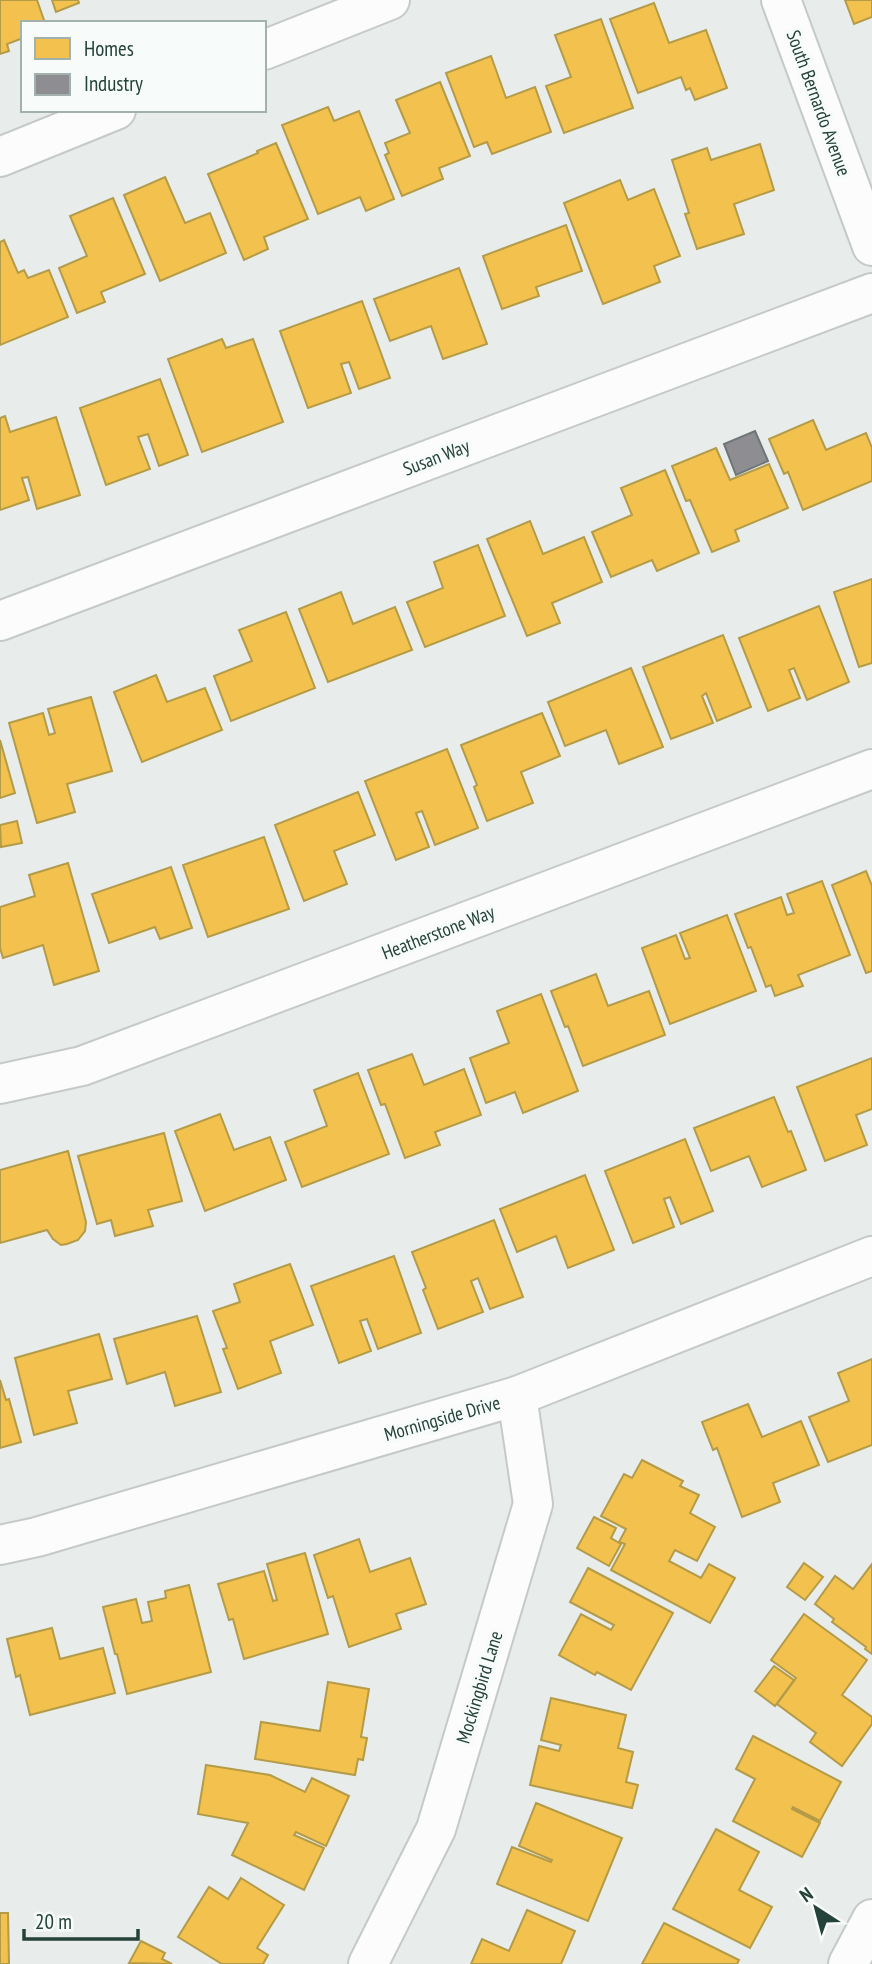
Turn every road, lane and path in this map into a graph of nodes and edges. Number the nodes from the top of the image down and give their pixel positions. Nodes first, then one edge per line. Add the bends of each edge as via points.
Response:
1 (390, 0) edge
2 (781, 0) edge
3 (266, 49) edge
4 (111, 112) edge
5 (0, 157) edge
6 (872, 246) edge
7 (872, 293) edge
8 (0, 621) edge
9 (872, 769) edge
10 (0, 1084) edge
11 (872, 1256) edge
12 (517, 1396) junction
13 (0, 1545) edge
14 (872, 1919) edge
15 (368, 1964) edge
16 (848, 1964) edge

1 - 3 street
2 - 6 street, South Bernardo Avenue
4 - 5 street
7 - 8 street, Susan Way
9 - 10 street, Heatherstone Way via 82,1066
11 - 12 street, Morningside Drive
12 - 13 street, Morningside Drive
12 - 15 street, Mockingbird Lane via 533,1504 436,1829
14 - 16 street

